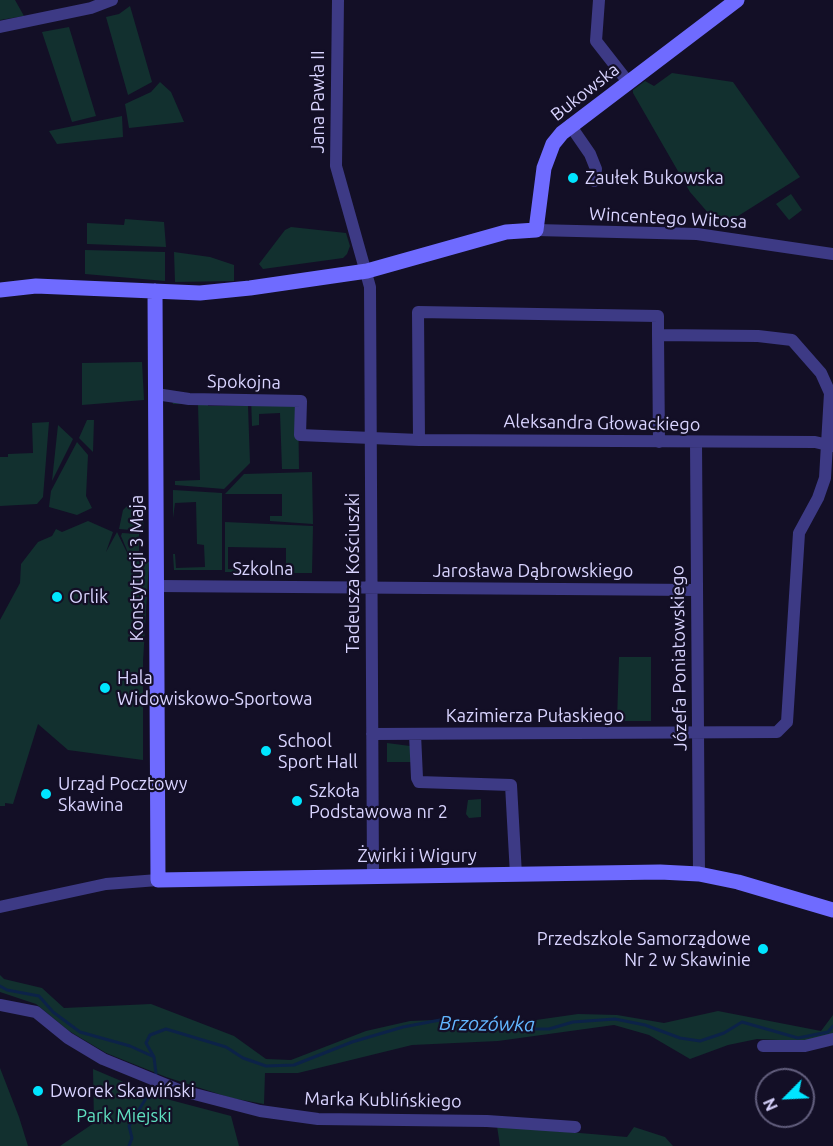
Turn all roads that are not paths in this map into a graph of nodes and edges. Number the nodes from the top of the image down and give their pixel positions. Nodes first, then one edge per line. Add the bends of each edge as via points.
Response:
1 (112, 0) edge
2 (338, 0) edge
3 (599, 0) edge
4 (737, 0) edge
5 (0, 27) edge
6 (628, 82) junction
7 (570, 125) junction
8 (594, 181) dead end
9 (536, 230) junction
10 (833, 254) edge
11 (367, 271) junction
12 (0, 290) edge
13 (155, 291) junction
14 (658, 335) junction
15 (156, 394) junction
16 (369, 437) junction
17 (419, 440) junction
18 (659, 442) junction
19 (696, 442) junction
20 (830, 445) edge
21 (157, 586) junction
22 (370, 587) junction
23 (696, 590) junction
24 (372, 734) junction
25 (415, 734) junction
26 (698, 734) junction
27 (516, 870) junction
28 (699, 874) junction
29 (373, 876) junction
30 (158, 880) junction
31 (0, 907) edge
32 (833, 910) edge
33 (0, 1005) edge
34 (833, 1039) edge
35 (763, 1046) dead end
36 (574, 1126) dead end

1 - 5 street
2 - 11 street, Jana Pawła II via 336,165
3 - 6 street via 596,41
4 - 6 street, Bukowska
6 - 7 street, Bukowska
7 - 8 street via 590,154 596,169
7 - 9 street, Bukowska via 553,144 544,168
9 - 10 street, Wincentego Witosa via 697,234
9 - 11 street via 506,232
11 - 13 street via 211,292
11 - 16 street, Tadeusza Kościuszki
12 - 13 street via 36,286
13 - 15 street, Konstytucji 3 Maja
14 - 17 street via 658,316 418,312
14 - 18 street
14 - 20 street, Kazimierza Pułaskiego via 792,340 827,383
15 - 16 street, Spokojna via 189,399 301,401 300,435
15 - 21 street, Konstytucji 3 Maja
16 - 17 street, Aleksandra Głowackiego
16 - 22 street, Tadeusza Kościuszki
17 - 18 street, Aleksandra Głowackiego
18 - 19 street, Aleksandra Głowackiego
19 - 20 street, Aleksandra Głowackiego
19 - 23 street, Józefa Poniatowskiego
20 - 26 street, Kazimierza Pułaskiego via 822,489 799,533 787,722 777,732
21 - 22 street, Szkolna
21 - 30 street, Konstytucji 3 Maja
22 - 23 street, Jarosława Dąbrowskiego
22 - 24 street, Tadeusza Kościuszki
23 - 26 street, Józefa Poniatowskiego
24 - 25 street, Kazimierza Pułaskiego
24 - 29 street, Tadeusza Kościuszki
25 - 26 street, Kazimierza Pułaskiego
25 - 27 street via 419,782 511,785
26 - 28 street, Józefa Poniatowskiego
27 - 28 street, Żwirki i Wigury
27 - 29 street, Żwirki i Wigury
28 - 32 street, Żwirki i Wigury
29 - 30 street, Żwirki i Wigury
30 - 31 street, Żwirki i Wigury via 106,884
33 - 36 street, Marka Kublińskiego via 36,1012 103,1059 179,1090 260,1111 318,1119
34 - 35 street via 805,1046

